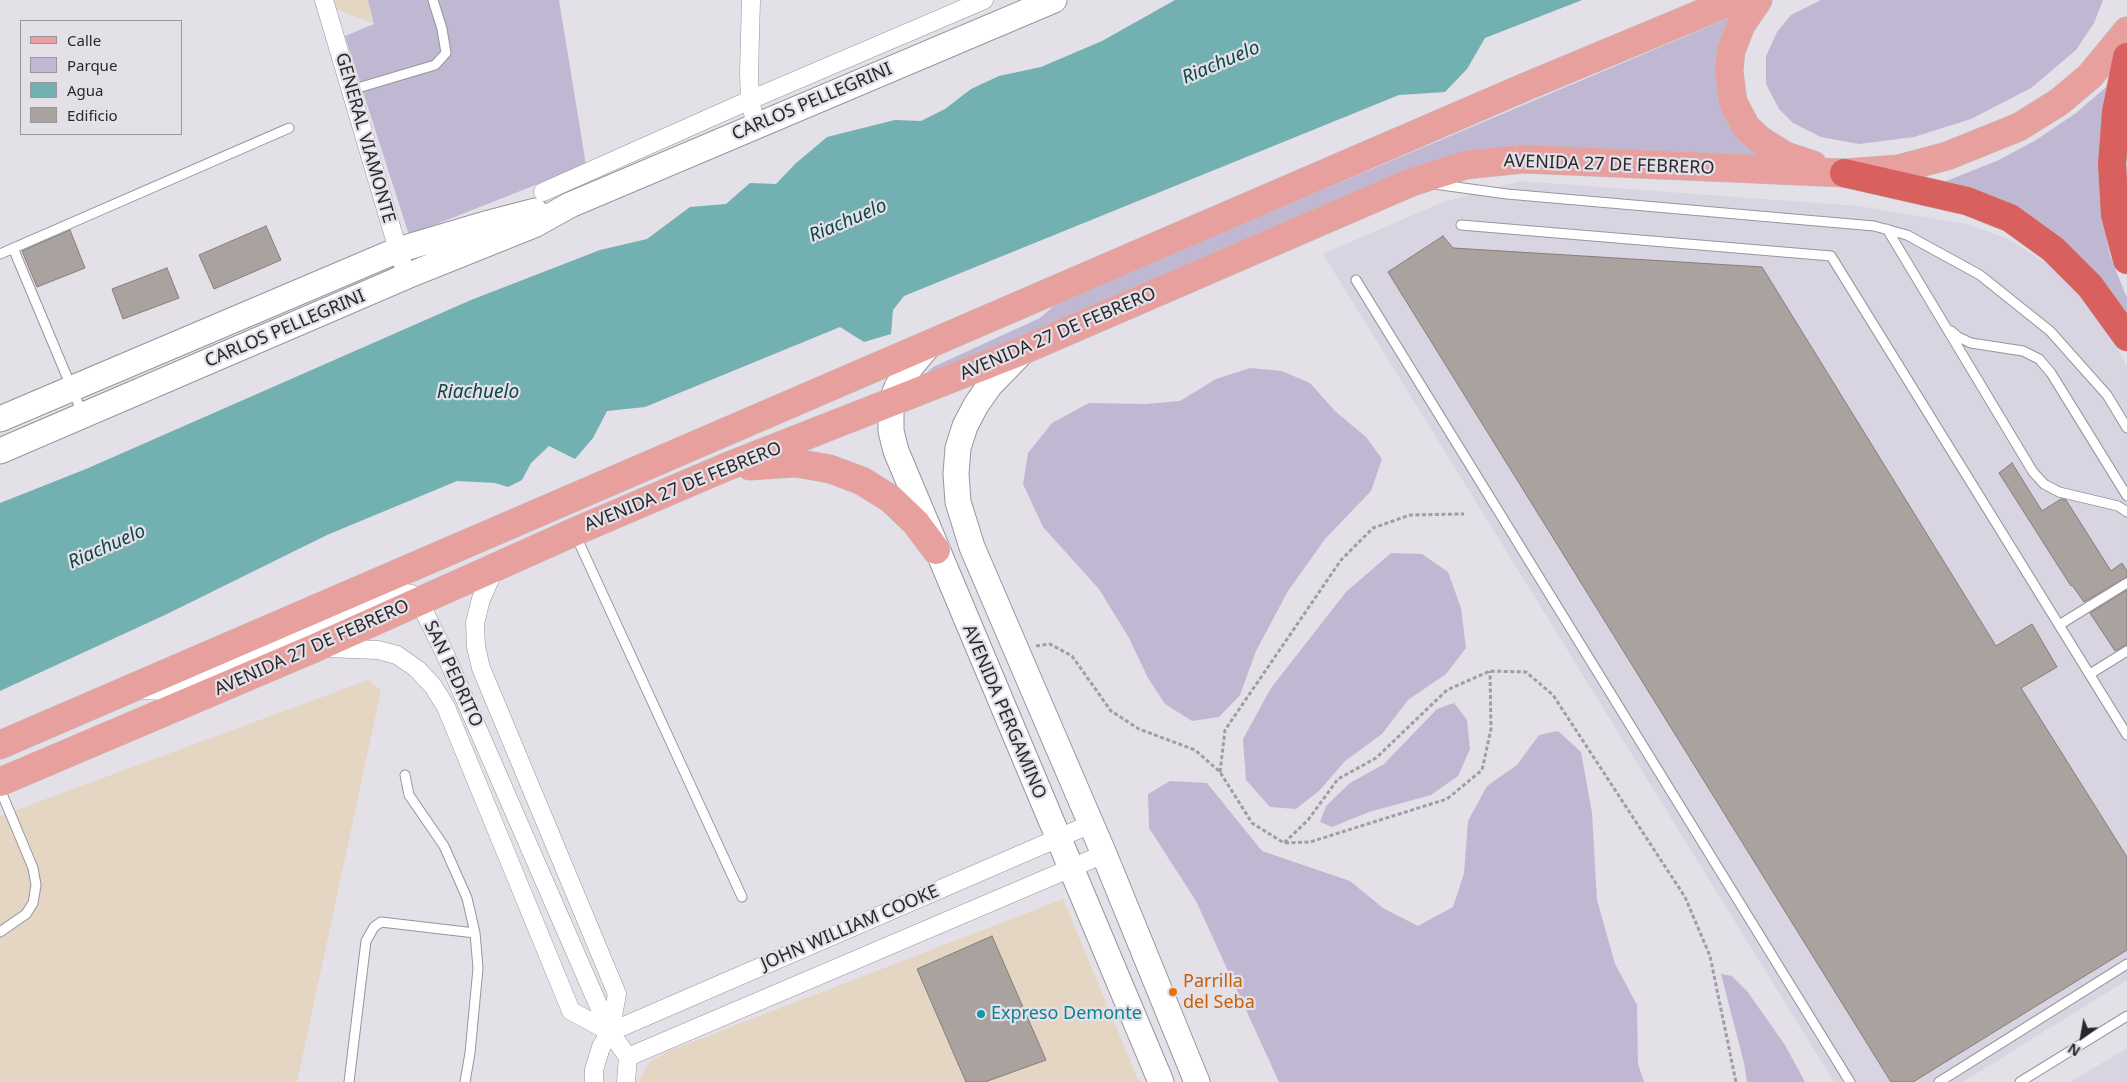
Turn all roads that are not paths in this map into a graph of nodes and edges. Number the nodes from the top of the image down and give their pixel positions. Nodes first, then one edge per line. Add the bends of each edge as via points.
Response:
1 (324, 0) edge
2 (433, 0) edge
3 (751, 0) edge
4 (984, 0) edge
5 (1054, 0) edge
6 (1734, 0) edge
7 (1758, 0) edge
8 (2127, 31) edge
9 (2127, 57) edge
10 (352, 90) junction
11 (750, 100) junction
12 (756, 126) junction
13 (289, 128) dead end
14 (1844, 173) junction
15 (1412, 182) junction
16 (543, 192) dead end
17 (570, 205) junction
18 (1461, 225) dead end
19 (1887, 229) junction
20 (13, 248) junction
21 (398, 250) junction
22 (0, 254) edge
23 (2127, 260) edge
24 (408, 276) junction
25 (1356, 280) dead end
26 (1944, 324) junction
27 (2127, 337) edge
28 (929, 345) junction
29 (1024, 350) junction
30 (72, 388) junction
31 (891, 403) junction
32 (84, 415) junction
33 (0, 419) edge
34 (2127, 428) edge
35 (0, 451) edge
36 (726, 467) junction
37 (2127, 496) edge
38 (2127, 512) edge
39 (574, 532) junction
40 (936, 550) junction
41 (496, 566) junction
42 (2127, 583) edge
43 (419, 601) junction
44 (2059, 625) junction
45 (315, 648) junction
46 (2127, 651) edge
47 (2090, 674) junction
48 (131, 689) junction
49 (2127, 735) edge
50 (0, 745) edge
51 (405, 775) dead end
52 (0, 782) edge
53 (0, 789) edge
54 (1091, 824) junction
55 (1057, 839) junction
56 (1104, 854) junction
57 (1070, 868) junction
58 (742, 897) dead end
59 (0, 932) edge
60 (474, 933) junction
61 (2127, 964) edge
62 (2127, 1016) edge
63 (610, 1032) junction
64 (628, 1057) junction
65 (349, 1082) edge
66 (465, 1082) edge
67 (594, 1082) edge
68 (626, 1082) edge
69 (1161, 1082) edge
70 (1197, 1082) edge
71 (1850, 1082) edge
72 (1939, 1082) edge
73 (2020, 1082) edge

1 - 10 street, GENERAL VIAMONTE
2 - 10 lane via 446,53 435,65
3 - 11 street
4 - 11 street, CARLOS PELLEGRINI
5 - 12 main road, CARLOS PELLEGRINI
6 - 28 main road, AVENIDA 27 DE FEBRERO
7 - 14 main road via 1741,25 1732,52 1729,83 1736,110 1753,133 1771,147 1798,161
8 - 14 main road, AVENIDA 27 DE FEBRERO via 2090,76 2059,102 2019,126 1947,156 1898,169
9 - 23 highway via 2116,112 2112,164 2115,215
10 - 21 street, GENERAL VIAMONTE
11 - 12 street
11 - 16 street, CARLOS PELLEGRINI
12 - 17 main road, CARLOS PELLEGRINI
13 - 20 lane
14 - 15 main road, AVENIDA 27 DE FEBRERO via 1523,160 1466,165
14 - 27 highway via 1968,201 2010,218 2053,249 2090,286
15 - 19 lane via 1506,194
15 - 29 main road, AVENIDA 27 DE FEBRERO
17 - 21 main road, CARLOS PELLEGRINI via 506,218
17 - 24 main road, CARLOS PELLEGRINI via 534,225
18 - 44 lane via 1831,256
19 - 26 lane
19 - 34 lane via 1907,235 1980,275 2050,331 2107,395
20 - 22 lane
20 - 30 lane
21 - 24 street, GENERAL VIAMONTE
21 - 30 main road, CARLOS PELLEGRINI
24 - 32 main road, CARLOS PELLEGRINI
25 - 71 lane
26 - 37 lane via 1958,337 1971,343 2023,351 2039,359 2051,373
26 - 38 lane via 2033,472 2044,484 2059,492 2118,506
28 - 31 main road, AVENIDA PERGAMINO via 897,386
28 - 48 main road, AVENIDA 27 DE FEBRERO
29 - 31 main road, AVENIDA 27 DE FEBRERO
29 - 54 main road, AVENIDA PERGAMINO via 990,385 965,426 958,448 958,502 972,547
30 - 32 lane
30 - 33 main road, CARLOS PELLEGRINI
31 - 36 main road, AVENIDA 27 DE FEBRERO
31 - 40 main road, AVENIDA PERGAMINO via 891,431 896,451
32 - 35 main road, CARLOS PELLEGRINI
36 - 39 main road, AVENIDA 27 DE FEBRERO
36 - 40 main road via 796,463 830,469 862,481 891,499
39 - 41 main road, AVENIDA 27 DE FEBRERO
39 - 58 lane
40 - 55 main road, AVENIDA PERGAMINO
41 - 43 main road, AVENIDA 27 DE FEBRERO
41 - 63 street, SAN PEDRITO via 481,599 475,623 481,668 617,994
42 - 44 lane
43 - 45 main road, AVENIDA 27 DE FEBRERO
43 - 48 street, SAN PEDRITO via 412,594 402,592 168,691
43 - 63 street, SAN PEDRITO
44 - 47 lane
45 - 52 main road, AVENIDA 27 DE FEBRERO
45 - 63 street, SAN PEDRITO via 378,650 397,655 433,686 446,707 571,1010
46 - 47 lane
47 - 49 lane
48 - 50 main road, AVENIDA 27 DE FEBRERO
51 - 60 lane via 409,795 444,846 467,898
53 - 59 lane via 33,868 36,885 33,903 26,914
54 - 55 street, JOHN WILLIAM COOKE
54 - 56 main road, AVENIDA PERGAMINO
55 - 57 main road, AVENIDA PERGAMINO
55 - 63 street, JOHN WILLIAM COOKE
56 - 57 street, JOHN WILLIAM COOKE
56 - 70 main road, AVENIDA PERGAMINO
57 - 64 street, JOHN WILLIAM COOKE
57 - 69 main road, AVENIDA PERGAMINO
60 - 65 lane via 381,922 374,927 366,941
60 - 66 lane via 478,968
61 - 72 lane
62 - 73 lane
63 - 64 street, SAN PEDRITO
63 - 67 street, SAN PEDRITO via 599,1054
64 - 68 street

